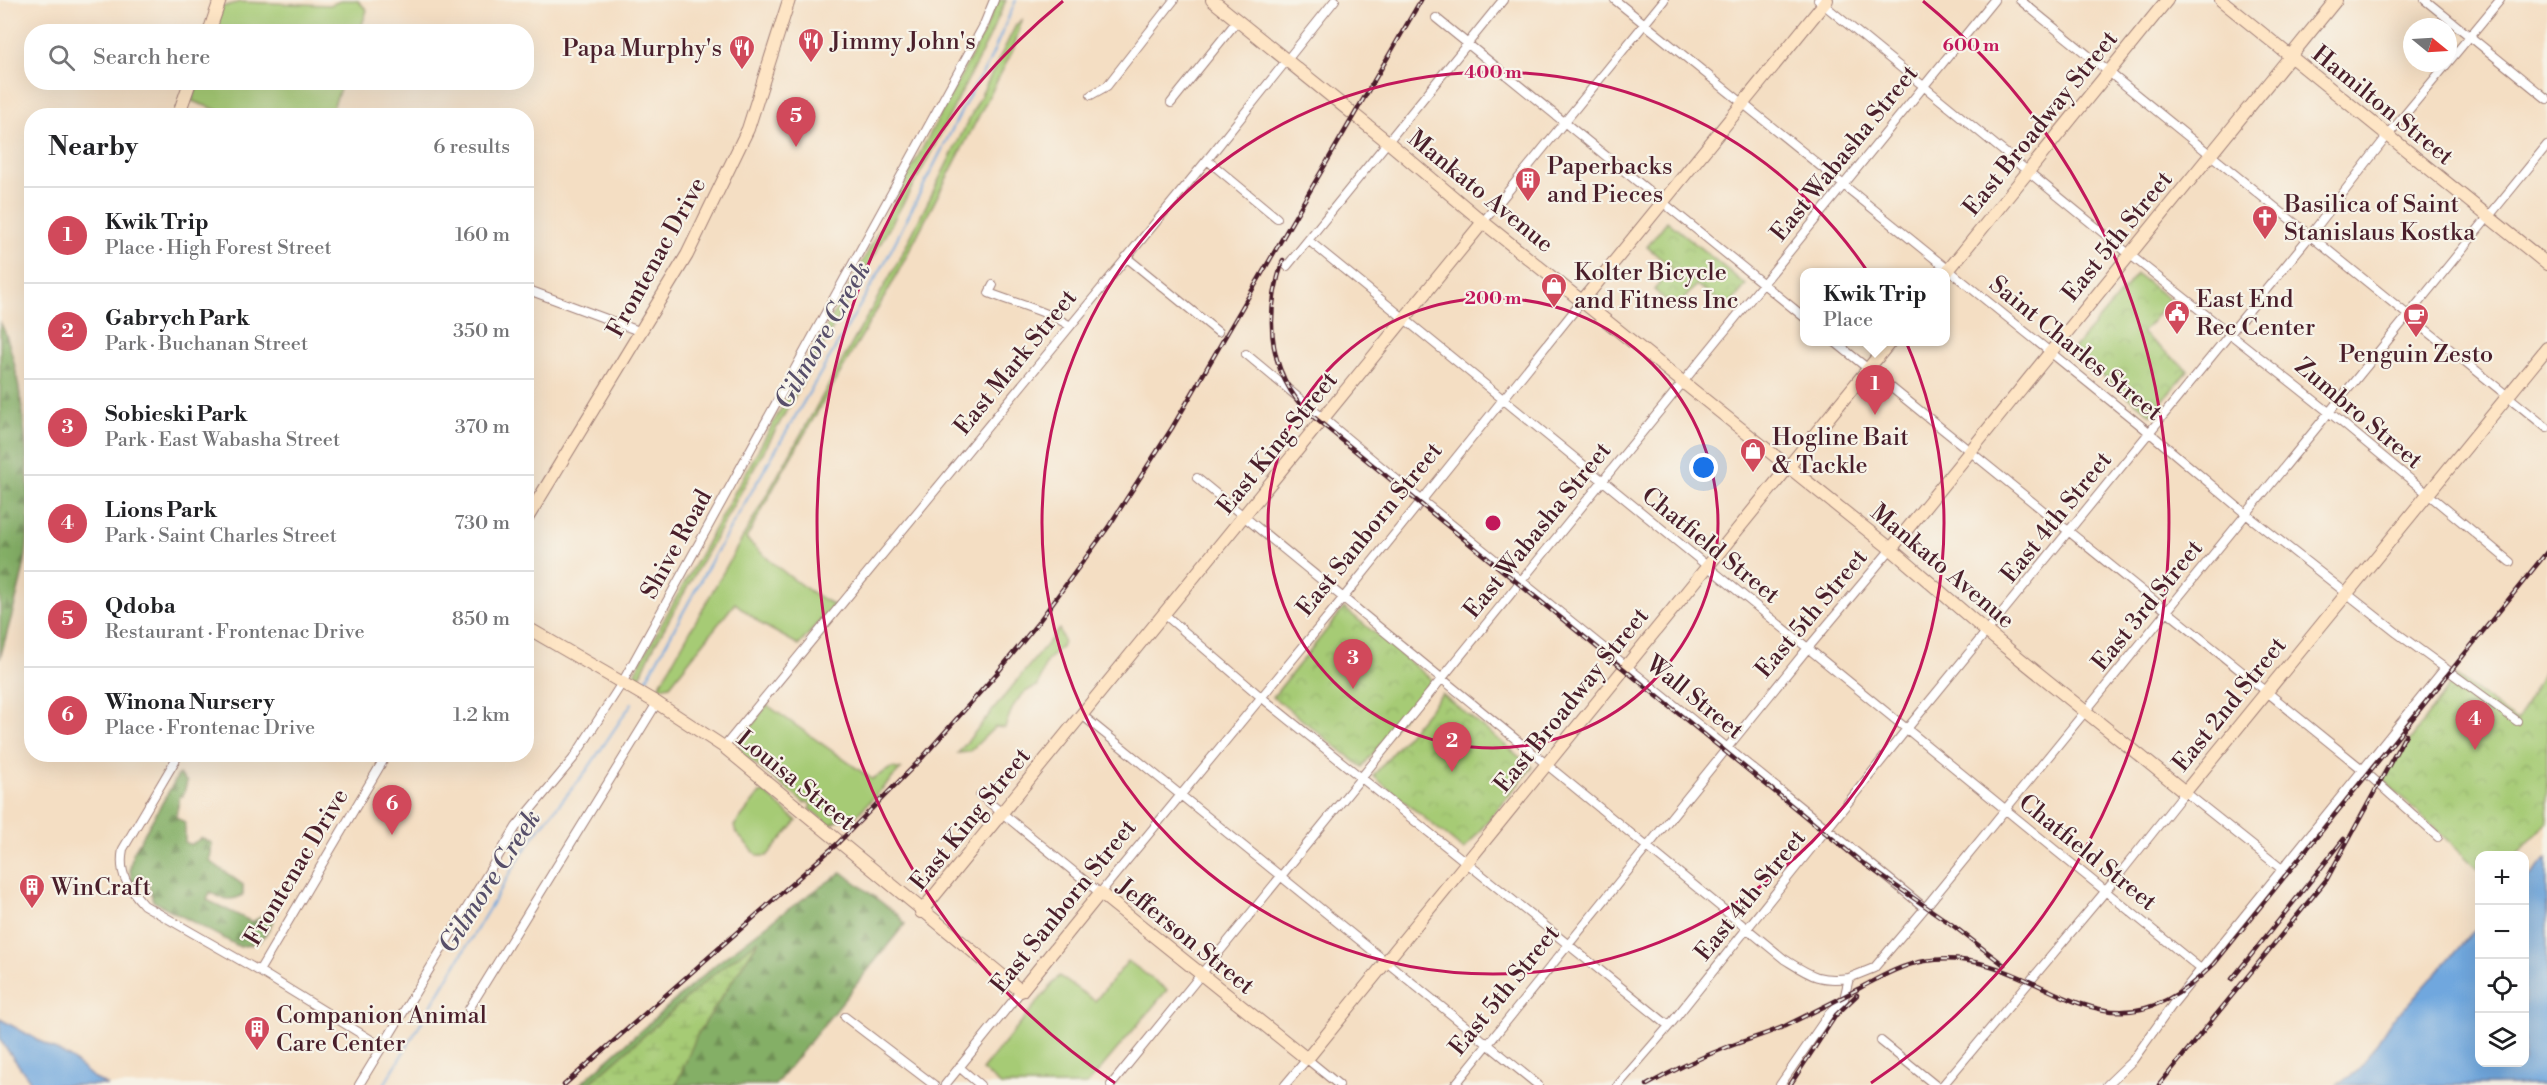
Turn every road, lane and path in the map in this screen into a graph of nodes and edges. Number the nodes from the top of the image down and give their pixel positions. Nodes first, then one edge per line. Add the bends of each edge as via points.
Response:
1 (220, 0) edge
2 (789, 0) edge
3 (994, 0) edge
4 (1174, 0) edge
5 (1212, 0) edge
6 (1335, 0) edge
7 (1503, 0) edge
8 (1615, 0) edge
9 (1664, 0) edge
10 (1994, 0) edge
11 (2020, 0) edge
12 (2168, 0) edge
13 (2221, 0) edge
14 (2336, 0) edge
15 (2425, 0) edge
16 (2500, 0) edge
17 (1823, 1) edge
18 (1436, 18) dead end
19 (1237, 21) junction
20 (212, 24) edge
21 (1645, 24) junction
22 (2470, 36) junction
23 (1468, 44) junction
24 (2290, 56) junction
25 (1286, 61) junction
26 (2110, 71) junction
27 (1925, 86) junction
28 (187, 90) edge
29 (1091, 95) dead end
30 (2547, 99) edge
31 (1171, 103) dead end
32 (1743, 105) junction
33 (181, 108) edge
34 (1565, 122) junction
35 (2388, 135) junction
36 (1388, 142) junction
37 (2547, 145) edge
38 (2210, 155) junction
39 (1207, 160) junction
40 (2029, 171) junction
41 (1843, 185) junction
42 (1663, 202) junction
43 (2488, 217) junction
44 (1276, 218) dead end
45 (1483, 222) junction
46 (2310, 235) junction
47 (1308, 240) junction
48 (2129, 254) junction
49 (1126, 257) junction
50 (2547, 264) edge
51 (1287, 266) dead end
52 (1943, 268) edge
53 (1949, 268) edge
54 (1950, 273) edge
55 (1764, 283) junction
56 (993, 285) dead end
57 (534, 292) edge
58 (1583, 300) junction
59 (1800, 313) edge
60 (2409, 314) junction
61 (1404, 319) junction
62 (1070, 326) junction
63 (639, 331) junction
64 (1218, 332) dead end
65 (2230, 334) junction
66 (1840, 346) edge
67 (1887, 346) edge
68 (2547, 348) edge
69 (2050, 352) junction
70 (1246, 354) dead end
71 (1868, 368) junction
72 (1683, 382) junction
73 (2507, 396) junction
74 (1502, 398) junction
75 (2329, 412) junction
76 (1324, 418) junction
77 (2547, 428) edge
78 (2149, 433) junction
79 (1970, 452) junction
80 (1788, 466) junction
81 (1197, 478) dead end
82 (1603, 482) junction
83 (2426, 494) junction
84 (1420, 499) junction
85 (534, 507) edge
86 (2246, 514) junction
87 (1243, 517) junction
88 (2069, 533) junction
89 (1891, 549) junction
90 (2510, 562) dead end
91 (1707, 566) junction
92 (1521, 580) junction
93 (2346, 593) junction
94 (1344, 597) junction
95 (2166, 612) junction
96 (1164, 614) junction
97 (534, 632) edge
98 (1987, 632) junction
99 (1808, 649) junction
100 (1626, 666) junction
101 (2445, 668) junction
102 (1441, 679) junction
103 (622, 682) junction
104 (2266, 692) junction
105 (1261, 697) junction
106 (657, 704) junction
107 (2085, 712) junction
108 (1082, 715) junction
109 (2517, 721) dead end
110 (1906, 730) junction
111 (724, 747) junction
112 (1727, 748) junction
113 (174, 762) edge
114 (382, 762) edge
115 (1547, 763) junction
116 (2362, 769) junction
117 (1361, 778) junction
118 (2185, 792) junction
119 (980, 795) dead end
120 (1181, 795) junction
121 (2006, 810) junction
122 (1003, 812) junction
123 (1828, 830) junction
124 (2438, 837) dead end
125 (1649, 848) junction
126 (1466, 862) junction
127 (2283, 870) junction
128 (1282, 876) junction
129 (2106, 890) junction
130 (1100, 893) junction
131 (1925, 908) junction
132 (921, 912) junction
133 (1747, 930) junction
134 (1568, 945) junction
135 (1385, 962) junction
136 (2202, 970) junction
137 (259, 971) junction
138 (1200, 975) junction
139 (1849, 978) junction
140 (1021, 991) junction
141 (469, 1010) dead end
142 (845, 1017) dead end
143 (1669, 1026) junction
144 (1881, 1041) dead end
145 (1488, 1043) junction
146 (381, 1046) junction
147 (1307, 1059) junction
148 (959, 1067) junction
149 (359, 1085) edge
150 (934, 1085) edge
151 (945, 1085) edge
152 (980, 1085) edge
153 (1110, 1085) edge
154 (1285, 1085) edge
155 (1338, 1085) edge
156 (1455, 1085) edge
157 (1538, 1085) edge
158 (1618, 1085) edge
159 (1780, 1085) edge
160 (1935, 1085) edge
161 (1943, 1085) edge
162 (2107, 1085) edge

1 - 20 street
2 - 63 street, Frontenac Drive via 748,129 687,255
3 - 103 street, Shive Road via 983,27
4 - 29 street via 1107,86
5 - 19 street, Mankato Avenue
6 - 25 street, East Mark Street
7 - 23 street
8 - 21 street, Saint Charles Street
9 - 21 street, East King Street
10 - 27 street, East Wabasha Street
11 - 26 street
12 - 26 street, East Broadway Street
13 - 24 street, Hamilton Street
14 - 24 street, East 5th Street
15 - 22 street
16 - 22 street, East 4th Street
17 - 27 street, Zumbro Street
17 - 32 street, East Sanborn Street
18 - 23 street
19 - 25 street, Mankato Avenue
19 - 31 street
21 - 32 street, Saint Charles Street
21 - 34 street, East King Street
22 - 30 street
22 - 35 street, East 4th Street
23 - 34 street
23 - 36 street
24 - 35 street, Hamilton Street
24 - 38 street, East 5th Street
25 - 36 street, Mankato Avenue
25 - 39 street, East Mark Street
26 - 38 street
26 - 40 street, East Broadway Street
27 - 40 street, Zumbro Street
27 - 41 street, East Wabasha Street
28 - 33 street
32 - 41 street, Saint Charles Street
32 - 42 street, East Sanborn Street
34 - 42 street
34 - 45 street, East King Street
35 - 43 street, Hamilton Street
35 - 46 street, East 4th Street
36 - 45 street, Mankato Avenue
36 - 47 street
37 - 43 street, East 3rd Street
38 - 46 street
38 - 48 street, East 5th Street
39 - 44 street
39 - 49 street, East Mark Street
40 - 48 street, Zumbro Street
40 - 53 street, East Broadway Street
41 - 52 street, Saint Charles Street
41 - 55 street, East Wabasha Street
42 - 55 street
42 - 58 street, East Sanborn Street
43 - 50 street, Hamilton Street
43 - 60 street, East 3rd Street
45 - 58 street, Mankato Avenue
45 - 61 street, East King Street
46 - 60 street
46 - 65 street, East 4th Street
47 - 51 street
47 - 61 street, Chatfield Street
48 - 65 street, Zumbro Street
48 - 69 street, East 5th Street
49 - 62 street, East Mark Street
49 - 64 street
54 - 69 street, Saint Charles Street
55 - 59 street
55 - 72 street, East Wabasha Street
56 - 62 street via 989,293 1059,318
57 - 63 street
58 - 72 street, Mankato Avenue
58 - 74 street, East Sanborn Street
60 - 73 street
60 - 75 street, East 3rd Street
61 - 74 street, Chatfield Street
61 - 76 street, East King Street
62 - 111 street, East Mark Street
63 - 85 street, Frontenac Drive
65 - 75 street, Zumbro Street
65 - 78 street, East 4th Street
66 - 71 street
67 - 71 street, East Broadway Street
68 - 73 street, East 2nd Street
69 - 78 street, Saint Charles Street
69 - 79 street, East 5th Street
70 - 76 street, Wall Street
71 - 79 street
71 - 80 street, East Broadway Street
72 - 80 street, Mankato Avenue
72 - 82 street, East Wabasha Street
73 - 77 street
73 - 83 street, East 2nd Street
74 - 82 street, Chatfield Street
74 - 84 street, East Sanborn Street
75 - 83 street, Zumbro Street
75 - 86 street, East 3rd Street
76 - 84 street, Wall Street
76 - 87 street, East King Street
78 - 86 street, Saint Charles Street
78 - 88 street, East 4th Street
79 - 88 street
79 - 89 street, East 5th Street
80 - 89 street, Mankato Avenue
80 - 91 street, East Broadway Street
81 - 87 street
82 - 91 street, Chatfield Street
82 - 92 street, East Wabasha Street
83 - 90 street, Zumbro Street
83 - 93 street, East 2nd Street
84 - 92 street, Wall Street
84 - 94 street, East Sanborn Street
86 - 93 street, Saint Charles Street
86 - 95 street, East 3rd Street
87 - 94 street
87 - 96 street, East King Street
88 - 95 street
88 - 98 street, East 4th Street
89 - 98 street, Mankato Avenue
89 - 99 street, East 5th Street
91 - 99 street, Chatfield Street
91 - 100 street, East Broadway Street
92 - 100 street, Wall Street
92 - 102 street, East Wabasha Street
93 - 101 street, Saint Charles Street
93 - 104 street, East 2nd Street
94 - 102 street
94 - 105 street, East Sanborn Street
95 - 104 street
95 - 107 street, East 3rd Street
96 - 105 street
96 - 108 street, East King Street
97 - 103 street, Louisa Street
98 - 107 street, Mankato Avenue
98 - 110 street, East 4th Street
99 - 110 street, Chatfield Street
99 - 112 street, East 5th Street
100 - 112 street, Wall Street
100 - 115 street, East Broadway Street
101 - 109 street, Saint Charles Street
101 - 116 street
102 - 115 street
102 - 117 street, East Wabasha Street
103 - 106 street, Louisa Street
103 - 146 street, Shive Road via 573,759 516,827
104 - 116 street
104 - 118 street, East 2nd Street
105 - 117 street
105 - 120 street, East Sanborn Street
106 - 111 street, Louisa Street
106 - 141 street
107 - 118 street, Mankato Avenue
107 - 121 street, East 3rd Street
108 - 120 street
108 - 122 street, East King Street
110 - 121 street, Chatfield Street
110 - 123 street, East 4th Street
111 - 132 street, Louisa Street
112 - 123 street, Wall Street
112 - 125 street, East 5th Street
113 - 137 street via 123,849 120,864 124,879 144,905
114 - 137 street, Frontenac Drive
115 - 125 street
115 - 126 street, East Broadway Street
116 - 124 street
116 - 127 street
117 - 126 street
117 - 128 street, East Wabasha Street
118 - 127 street, Mankato Avenue
118 - 129 street, East 2nd Street
119 - 122 street, Jefferson Street
120 - 128 street
120 - 130 street, East Sanborn Street
121 - 129 street, Chatfield Street
121 - 131 street, East 3rd Street
122 - 130 street, Jefferson Street
122 - 132 street, East King Street
123 - 131 street, Wall Street
123 - 133 street, East 4th Street
125 - 133 street
125 - 134 street, East 5th Street
126 - 134 street
126 - 135 street, East Broadway Street
127 - 136 street
128 - 135 street
128 - 138 street, East Wabasha Street
129 - 136 street, Chatfield Street
129 - 161 street, East 2nd Street
130 - 138 street, Jefferson Street
130 - 140 street, East Sanborn Street
131 - 139 street, East 3rd Street via 1874,968
132 - 140 street, Louisa Street
133 - 139 street via 1811,975 1829,980
133 - 143 street, East 4th Street
134 - 143 street
134 - 145 street, East 5th Street
135 - 145 street
135 - 147 street, East Broadway Street
136 - 162 street via 2133,1060
137 - 146 street
138 - 147 street, Jefferson Street
138 - 153 street, East Wabasha Street
139 - 159 street via 1844,999 1829,1014
140 - 148 street, East Sanborn Street
142 - 150 street
143 - 158 street, East 4th Street
144 - 160 street
145 - 156 street, East 5th Street
145 - 157 street
146 - 149 street, Shive Road
147 - 154 street, East Broadway Street
147 - 155 street, Jefferson Street
148 - 151 street, East Sanborn Street
148 - 152 street

